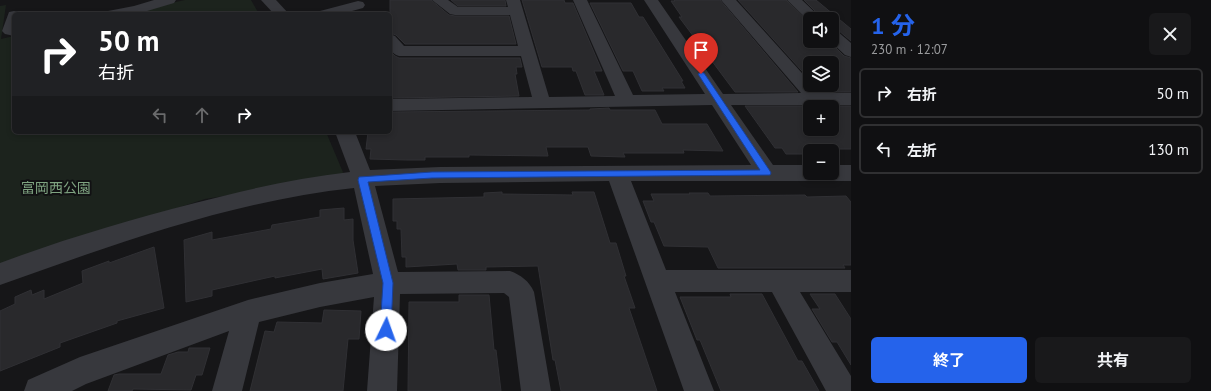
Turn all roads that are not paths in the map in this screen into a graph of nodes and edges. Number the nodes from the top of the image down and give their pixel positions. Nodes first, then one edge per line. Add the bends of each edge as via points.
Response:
1 (18, 0) edge
2 (170, 0) edge
3 (268, 0) edge
4 (439, 0) edge
5 (580, 0) edge
6 (651, 0) edge
7 (728, 0) edge
8 (794, 0) edge
9 (359, 6) edge
10 (515, 6) edge
11 (15, 12) edge
12 (124, 12) edge
13 (280, 12) edge
14 (334, 12) edge
15 (807, 12) edge
16 (12, 23) edge
17 (12, 31) edge
18 (839, 41) edge
19 (392, 42) edge
20 (526, 51) junction
21 (851, 52) edge
22 (815, 98) junction
23 (718, 99) junction
24 (851, 99) edge
25 (542, 102) junction
26 (627, 102) junction
27 (392, 105) edge
28 (346, 134) edge
29 (617, 173) junction
30 (767, 173) junction
31 (851, 173) edge
32 (362, 180) junction
33 (0, 274) edge
34 (657, 281) junction
35 (779, 281) junction
36 (851, 281) edge
37 (388, 283) junction
38 (248, 312) junction
39 (76, 382) edge
40 (39, 391) edge
41 (227, 391) edge
42 (382, 391) edge
43 (536, 391) edge
44 (699, 391) edge
45 (843, 391) edge

1 - 11 street
2 - 12 street
3 - 13 street
4 - 10 street via 455,11
5 - 26 street
6 - 23 street
7 - 22 street
8 - 15 street
9 - 14 street
10 - 20 street
16 - 17 street
18 - 21 street
19 - 20 street via 399,51
20 - 25 street
22 - 23 street
22 - 24 street
23 - 26 street
23 - 30 street
25 - 26 street
25 - 27 street
28 - 32 street
29 - 30 street
29 - 32 street via 432,175
29 - 34 street
30 - 31 street
32 - 33 street via 280,191 213,207 122,231
32 - 37 street
34 - 35 street
34 - 44 street
35 - 36 street
35 - 45 street
37 - 38 street via 320,295
37 - 42 street
37 - 43 street via 510,282 521,292
38 - 39 street
38 - 41 street
39 - 40 street

